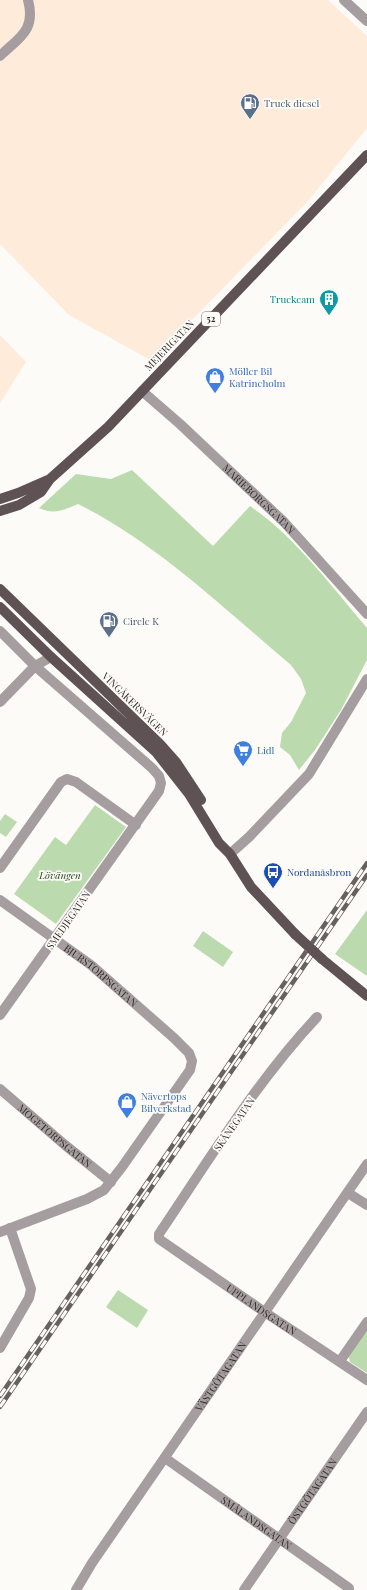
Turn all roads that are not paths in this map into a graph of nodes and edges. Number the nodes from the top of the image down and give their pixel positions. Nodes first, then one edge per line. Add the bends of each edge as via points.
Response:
1 (28, 0) edge
2 (344, 0) edge
3 (367, 21) edge
4 (0, 56) edge
5 (367, 155) edge
6 (142, 391) junction
7 (50, 479) junction
8 (0, 499) edge
9 (0, 511) edge
10 (0, 589) edge
11 (0, 607) edge
12 (367, 614) edge
13 (0, 631) edge
14 (61, 649) junction
15 (51, 657) junction
16 (35, 666) junction
17 (367, 679) edge
18 (0, 702) edge
19 (136, 825) junction
20 (230, 854) junction
21 (0, 868) edge
22 (0, 900) edge
23 (55, 940) junction
24 (367, 996) edge
25 (0, 1014) edge
26 (317, 1017) dead end
27 (0, 1089) edge
28 (367, 1164) edge
29 (111, 1182) junction
30 (348, 1193) junction
31 (367, 1205) edge
32 (10, 1228) junction
33 (0, 1232) edge
34 (159, 1236) joint
35 (266, 1313) junction
36 (367, 1322) edge
37 (0, 1348) edge
38 (340, 1361) junction
39 (367, 1380) edge
40 (367, 1412) edge
41 (165, 1458) junction
42 (279, 1539) junction
43 (349, 1588) dead end
44 (76, 1590) edge
45 (244, 1590) edge

1 - 4 street via 32,13 29,26
2 - 3 street
5 - 6 main road, MEJERIGATAN / 52
6 - 7 main road, MEJERIGATAN / 52 via 103,432
6 - 12 street, MARIEBORGSGATAN via 284,522
7 - 8 main road, MEJERIGATAN / 52
7 - 9 main road, MEJERIGATAN / 52 via 41,492 32,499
10 - 14 main road, VINGÅKERSVÄGEN
11 - 15 main road, VINGÅKERSVÄGEN
13 - 16 street
14 - 15 main road
14 - 20 main road, VINGÅKERSVÄGEN via 176,762 213,820
15 - 16 street
15 - 20 main road, VINGÅKERSVÄGEN via 156,752 180,782 219,843
16 - 18 street
16 - 19 street via 159,776 159,791
17 - 20 street via 310,774
19 - 21 street via 76,782 67,779 61,782
19 - 23 street, SMEDJEGATAN
20 - 24 main road, VINGÅKERSVÄGEN, bridge via 251,887 295,934
22 - 23 street, BJURSTORPSGATAN
23 - 25 street, SMEDJEGATAN
23 - 29 street, BJURSTORPSGATAN via 91,964 189,1053 192,1061 190,1070
26 - 34 street, SKÅNEGATAN via 294,1041 261,1085
27 - 29 street, MOGETORPSGATAN
28 - 30 street, VÄSTGÖTAGATAN
29 - 32 street via 98,1194
30 - 31 street
30 - 35 street, VÄSTGÖTAGATAN
32 - 33 street
32 - 37 street via 31,1289 29,1298
34 - 35 street, UPPLANDSGATAN via 164,1244
35 - 38 street, UPPLANDSGATAN
35 - 41 street, VÄSTGÖTAGATAN
36 - 38 street
38 - 39 street, UPPLANDSGATAN
40 - 42 street, ÖSTGÖTAGATAN
41 - 42 street, SMÅLANDSGATAN
41 - 44 street, VÄSTGÖTAGATAN
42 - 43 street, SMÅLANDSGATAN
42 - 45 street, ÖSTGÖTAGATAN

